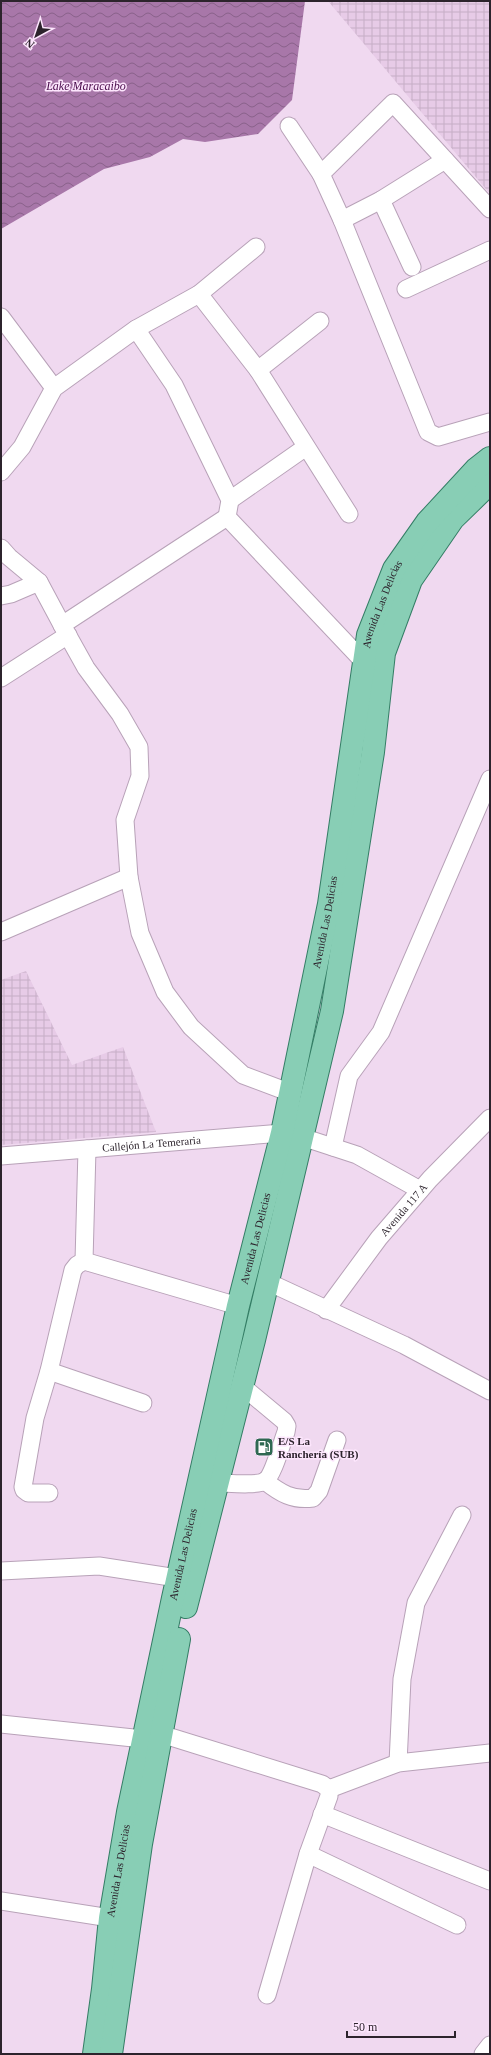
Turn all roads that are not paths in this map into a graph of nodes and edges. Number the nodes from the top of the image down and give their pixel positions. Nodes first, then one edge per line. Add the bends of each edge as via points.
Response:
1 (289, 126) dead end
2 (445, 160) junction
3 (321, 174) junction
4 (381, 200) junction
5 (490, 209) edge
6 (342, 220) junction
7 (256, 247) dead end
8 (490, 250) edge
9 (412, 267) dead end
10 (406, 288) dead end
11 (199, 294) junction
12 (1, 318) edge
13 (320, 321) dead end
14 (136, 329) junction
15 (258, 370) junction
16 (54, 388) junction
17 (490, 422) edge
18 (306, 447) junction
19 (490, 458) edge
20 (1, 472) edge
21 (490, 483) edge
22 (230, 500) junction
23 (349, 514) dead end
24 (227, 517) junction
25 (1, 548) edge
26 (39, 582) junction
27 (1, 596) edge
28 (65, 630) junction
29 (363, 660) junction
30 (1, 678) edge
31 (490, 779) edge
32 (129, 877) junction
33 (1, 932) edge
34 (290, 1093) junction
35 (490, 1118) edge
36 (292, 1135) junction
37 (333, 1147) junction
38 (87, 1149) junction
39 (1, 1156) edge
40 (420, 1190) junction
41 (84, 1261) junction
42 (268, 1282) junction
43 (238, 1306) junction
44 (326, 1310) junction
45 (49, 1371) junction
46 (242, 1386) junction
47 (490, 1392) edge
48 (143, 1403) dead end
49 (337, 1440) dead end
50 (265, 1481) junction
51 (217, 1483) junction
52 (49, 1493) dead end
53 (462, 1515) dead end
54 (1, 1571) edge
55 (177, 1578) junction
56 (1, 1724) edge
57 (152, 1736) junction
58 (490, 1753) edge
59 (398, 1763) junction
60 (329, 1789) junction
61 (322, 1814) junction
62 (308, 1854) junction
63 (490, 1881) edge
64 (1, 1901) edge
65 (110, 1918) junction
66 (457, 1925) dead end
67 (267, 1996) dead end
68 (490, 2045) edge
69 (94, 2054) edge
70 (111, 2054) edge
71 (483, 2054) edge

1 - 3 street
2 - 3 street via 393,103
2 - 4 street
2 - 5 street
3 - 6 street
4 - 6 street
4 - 9 street
6 - 17 street via 428,432 438,438
7 - 11 street
8 - 10 street
11 - 14 street
11 - 15 street
12 - 16 street
13 - 15 street
14 - 16 street
14 - 22 street via 174,385
15 - 18 street
16 - 20 street via 22,447
18 - 22 street
18 - 23 street
19 - 29 main road, Avenida Las Delicias via 476,469 427,522 394,568 368,634
21 - 36 main road, Avenida Las Delicias via 453,519 411,580 384,653 372,752 332,1012
22 - 24 street
24 - 28 street
24 - 29 street
25 - 26 street
26 - 27 street
26 - 28 street
28 - 30 street
28 - 32 street via 86,668 120,714 139,747 140,776 125,820
29 - 34 main road, Avenida Las Delicias via 329,904
31 - 37 street via 381,1032 350,1076
32 - 33 street
32 - 34 street via 140,933 165,992 191,1027 243,1075
34 - 36 main road, Avenida Las Delicias
35 - 40 street, Avenida 117 A
36 - 37 street
36 - 38 street, Callejón La Temeraria
36 - 42 main road, Avenida Las Delicias
36 - 43 main road, Avenida Las Delicias
37 - 40 street via 358,1155
38 - 39 street, Callejón La Temeraria
38 - 41 street
40 - 44 street, Avenida 117 A via 379,1238
41 - 43 street
41 - 45 street via 73,1270
42 - 44 street
42 - 46 main road, Avenida Las Delicias
43 - 55 main road, Avenida Las Delicias
44 - 47 street via 404,1345
45 - 48 street
45 - 52 street via 35,1418 23,1487 28,1493
46 - 50 street via 284,1421 286,1426 270,1475
46 - 51 main road, Avenida Las Delicias
49 - 50 street via 319,1491 313,1498 289,1496 278,1492
50 - 51 street
51 - 57 main road, Avenida Las Delicias
53 - 59 street via 416,1603 402,1679
54 - 55 street via 99,1566
55 - 57 main road, Avenida Las Delicias
56 - 57 street
57 - 60 street via 322,1784
57 - 65 main road, Avenida Las Delicias via 128,1812
57 - 70 main road, Avenida Las Delicias via 141,1844
58 - 59 street
59 - 60 street
60 - 61 street via 330,1796
61 - 62 street
61 - 63 street
62 - 66 street
62 - 67 street
64 - 65 street
65 - 69 main road, Avenida Las Delicias via 104,1989
68 - 71 street

